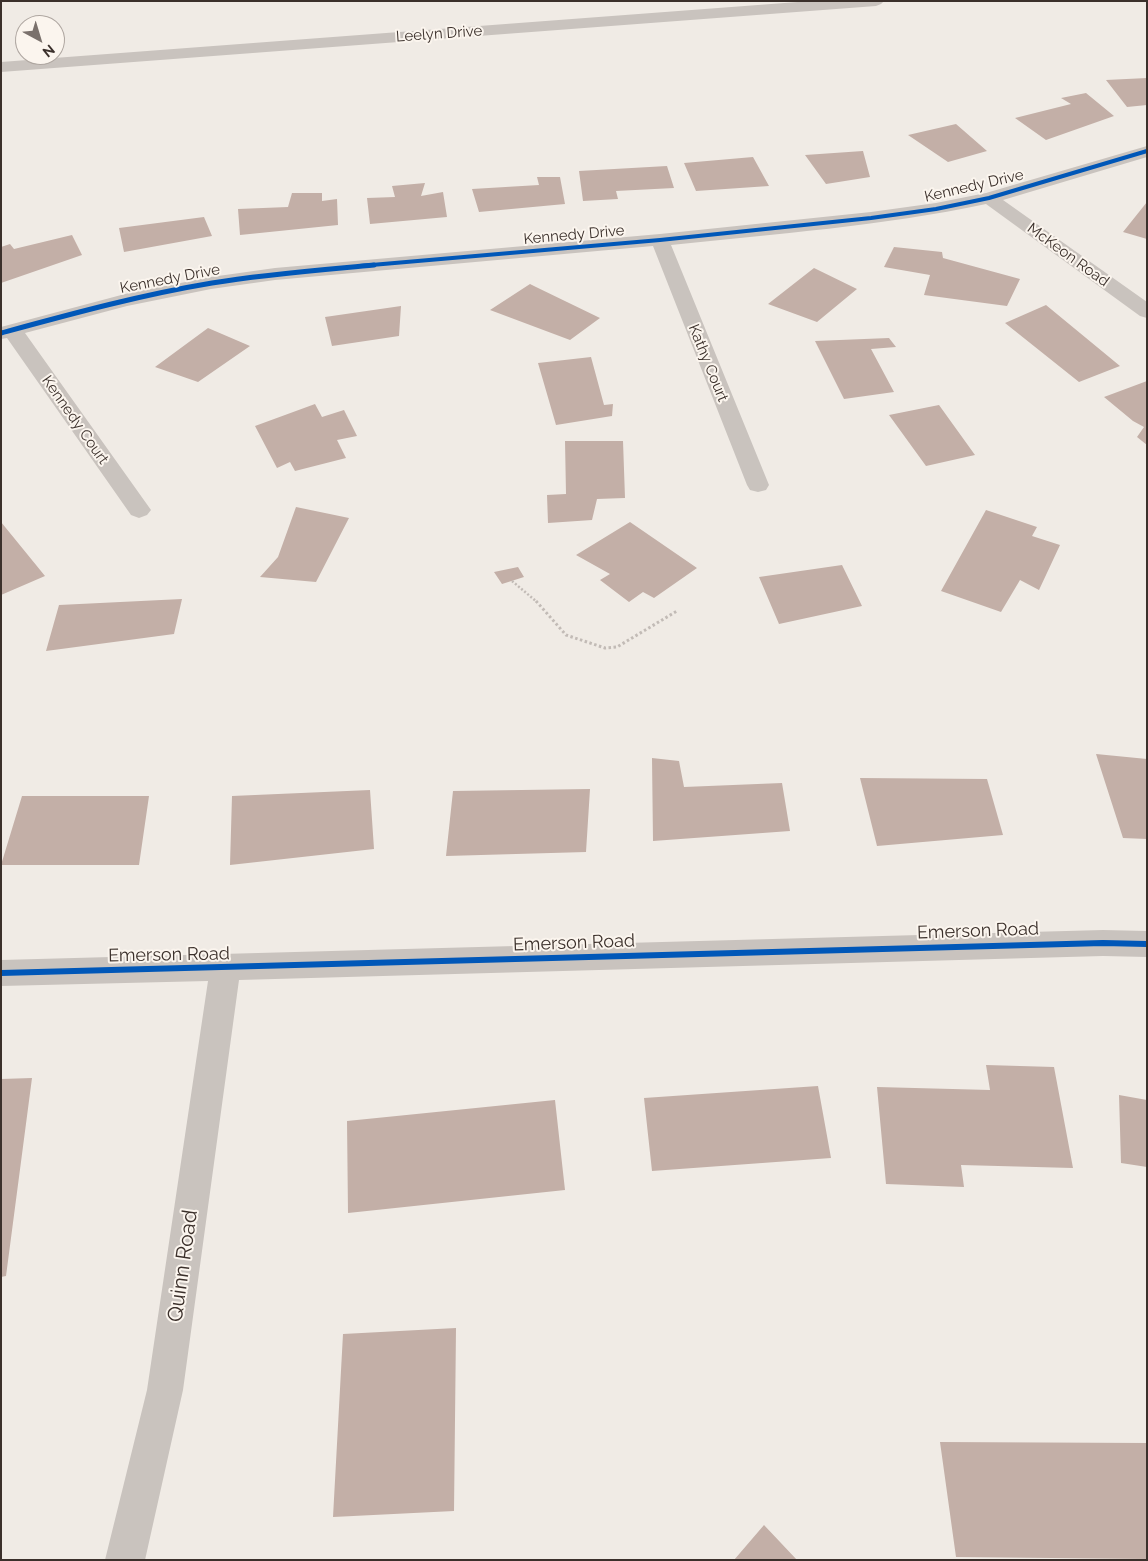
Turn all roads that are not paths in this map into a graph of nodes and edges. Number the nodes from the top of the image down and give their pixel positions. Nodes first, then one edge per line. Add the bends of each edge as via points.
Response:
1 (876, 1) edge
2 (1, 67) edge
3 (1147, 151) edge
4 (990, 198) junction
5 (660, 240) junction
6 (1147, 312) edge
7 (6, 331) edge
8 (758, 485) dead end
9 (139, 510) dead end
10 (1147, 944) edge
11 (225, 968) junction
12 (1, 973) edge
13 (125, 1560) edge

1 - 2 street, Leelyn Drive
3 - 4 street, Kennedy Drive
4 - 5 street, Kennedy Drive via 870,218
4 - 6 street, McKeon Road
5 - 7 street, Kennedy Drive via 211,283 125,300
5 - 8 street, Kathy Court
7 - 9 street, Kennedy Court
10 - 11 street, Emerson Road via 1084,943
11 - 12 street, Emerson Road
11 - 13 street, Quinn Road via 165,1390

